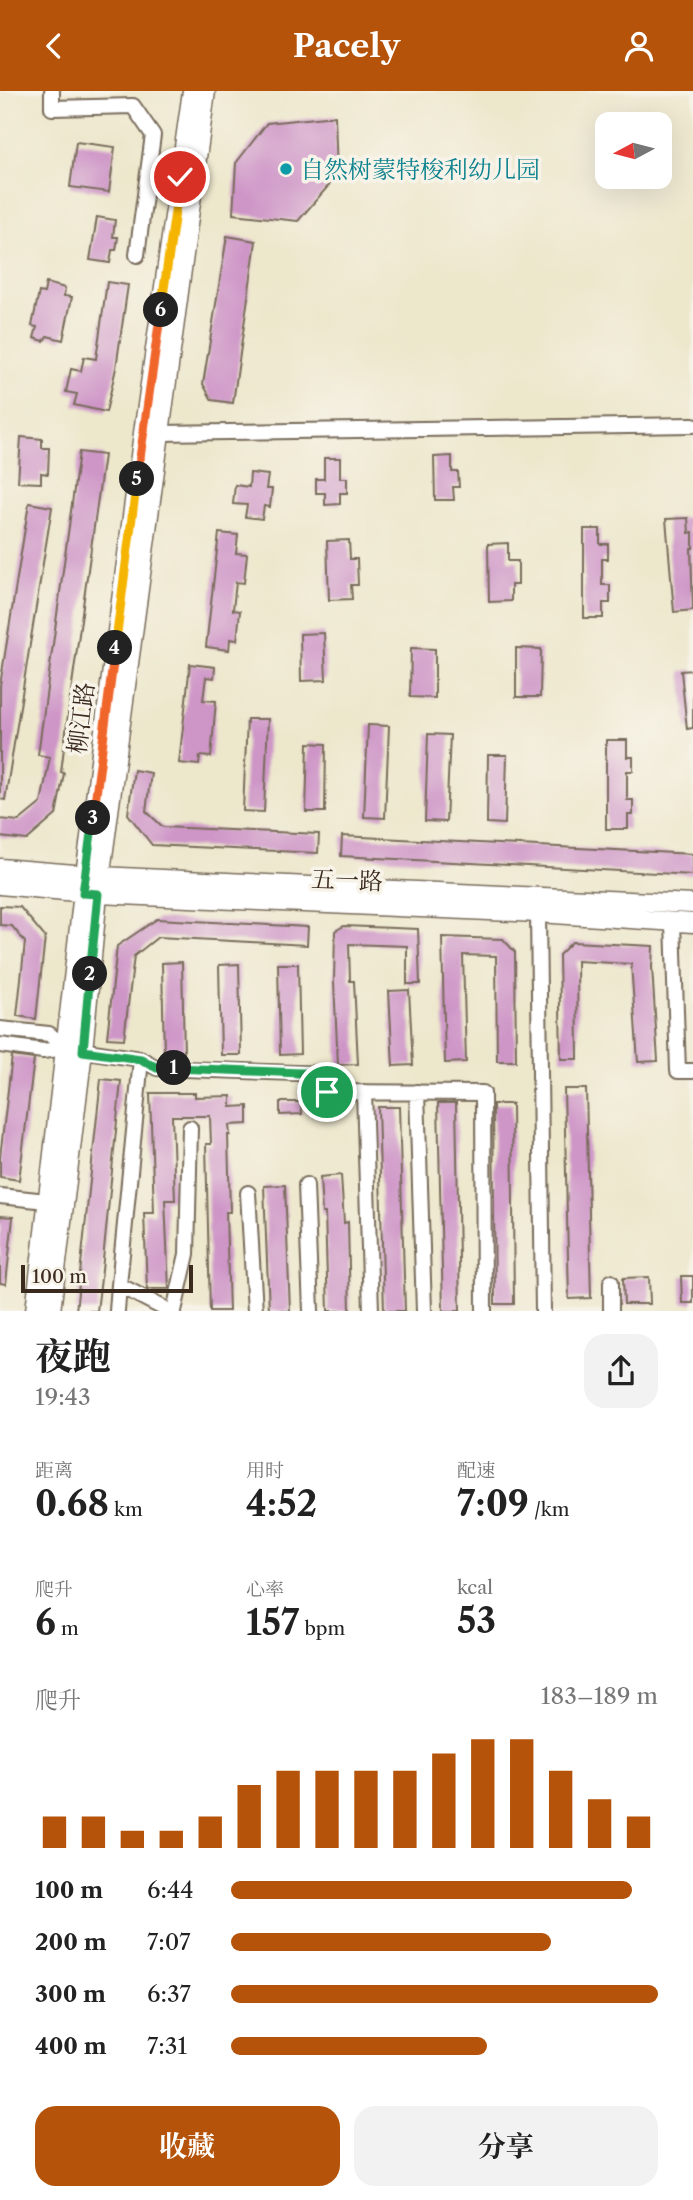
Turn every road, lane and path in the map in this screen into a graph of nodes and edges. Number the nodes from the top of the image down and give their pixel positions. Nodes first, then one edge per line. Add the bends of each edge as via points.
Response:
1 (52, 91) edge
2 (192, 91) edge
3 (206, 91) edge
4 (137, 255) dead end
5 (693, 425) edge
6 (151, 433) junction
7 (0, 868) edge
8 (93, 875) junction
9 (0, 885) edge
10 (90, 894) junction
11 (554, 895) junction
12 (693, 904) edge
13 (546, 913) junction
14 (673, 922) junction
15 (693, 923) edge
16 (0, 1029) edge
17 (0, 1045) edge
18 (74, 1049) junction
19 (141, 1059) junction
20 (693, 1071) edge
21 (363, 1092) junction
22 (417, 1093) junction
23 (190, 1128) dead end
24 (306, 1185) dead end
25 (248, 1193) dead end
26 (0, 1196) edge
27 (56, 1202) junction
28 (611, 1282) dead end
29 (120, 1285) junction
30 (35, 1311) edge
31 (51, 1311) edge
32 (117, 1311) edge
33 (172, 1311) edge
34 (255, 1311) edge
35 (311, 1311) edge
36 (371, 1311) edge
37 (424, 1311) edge
38 (484, 1311) edge
39 (543, 1311) edge
40 (611, 1311) edge

1 - 4 street via 52,108 134,106 153,135
2 - 6 street, 柳江路
3 - 6 street, 柳江路
5 - 6 street
6 - 8 street, 柳江路
7 - 8 street, 五一路
8 - 10 street, 柳江路
8 - 11 street, 五一路
9 - 10 street, 五一路
10 - 13 street, 五一路
10 - 18 street, 柳江路
11 - 12 street, 五一路
11 - 13 street
13 - 14 street, 五一路
13 - 39 street
14 - 15 street, 五一路
14 - 20 street via 678,1072
16 - 18 street via 49,1034
17 - 18 street via 43,1051
18 - 19 street
18 - 27 street, 柳江路
19 - 21 street via 157,1068 326,1074 327,1092
19 - 29 street
21 - 22 street
21 - 36 street
22 - 37 street
22 - 38 street via 483,1093
23 - 33 street via 187,1254
24 - 35 street
25 - 34 street
26 - 27 street
27 - 30 street, 柳江路
27 - 31 street, 柳江路
28 - 40 street
29 - 32 street
29 - 33 street

